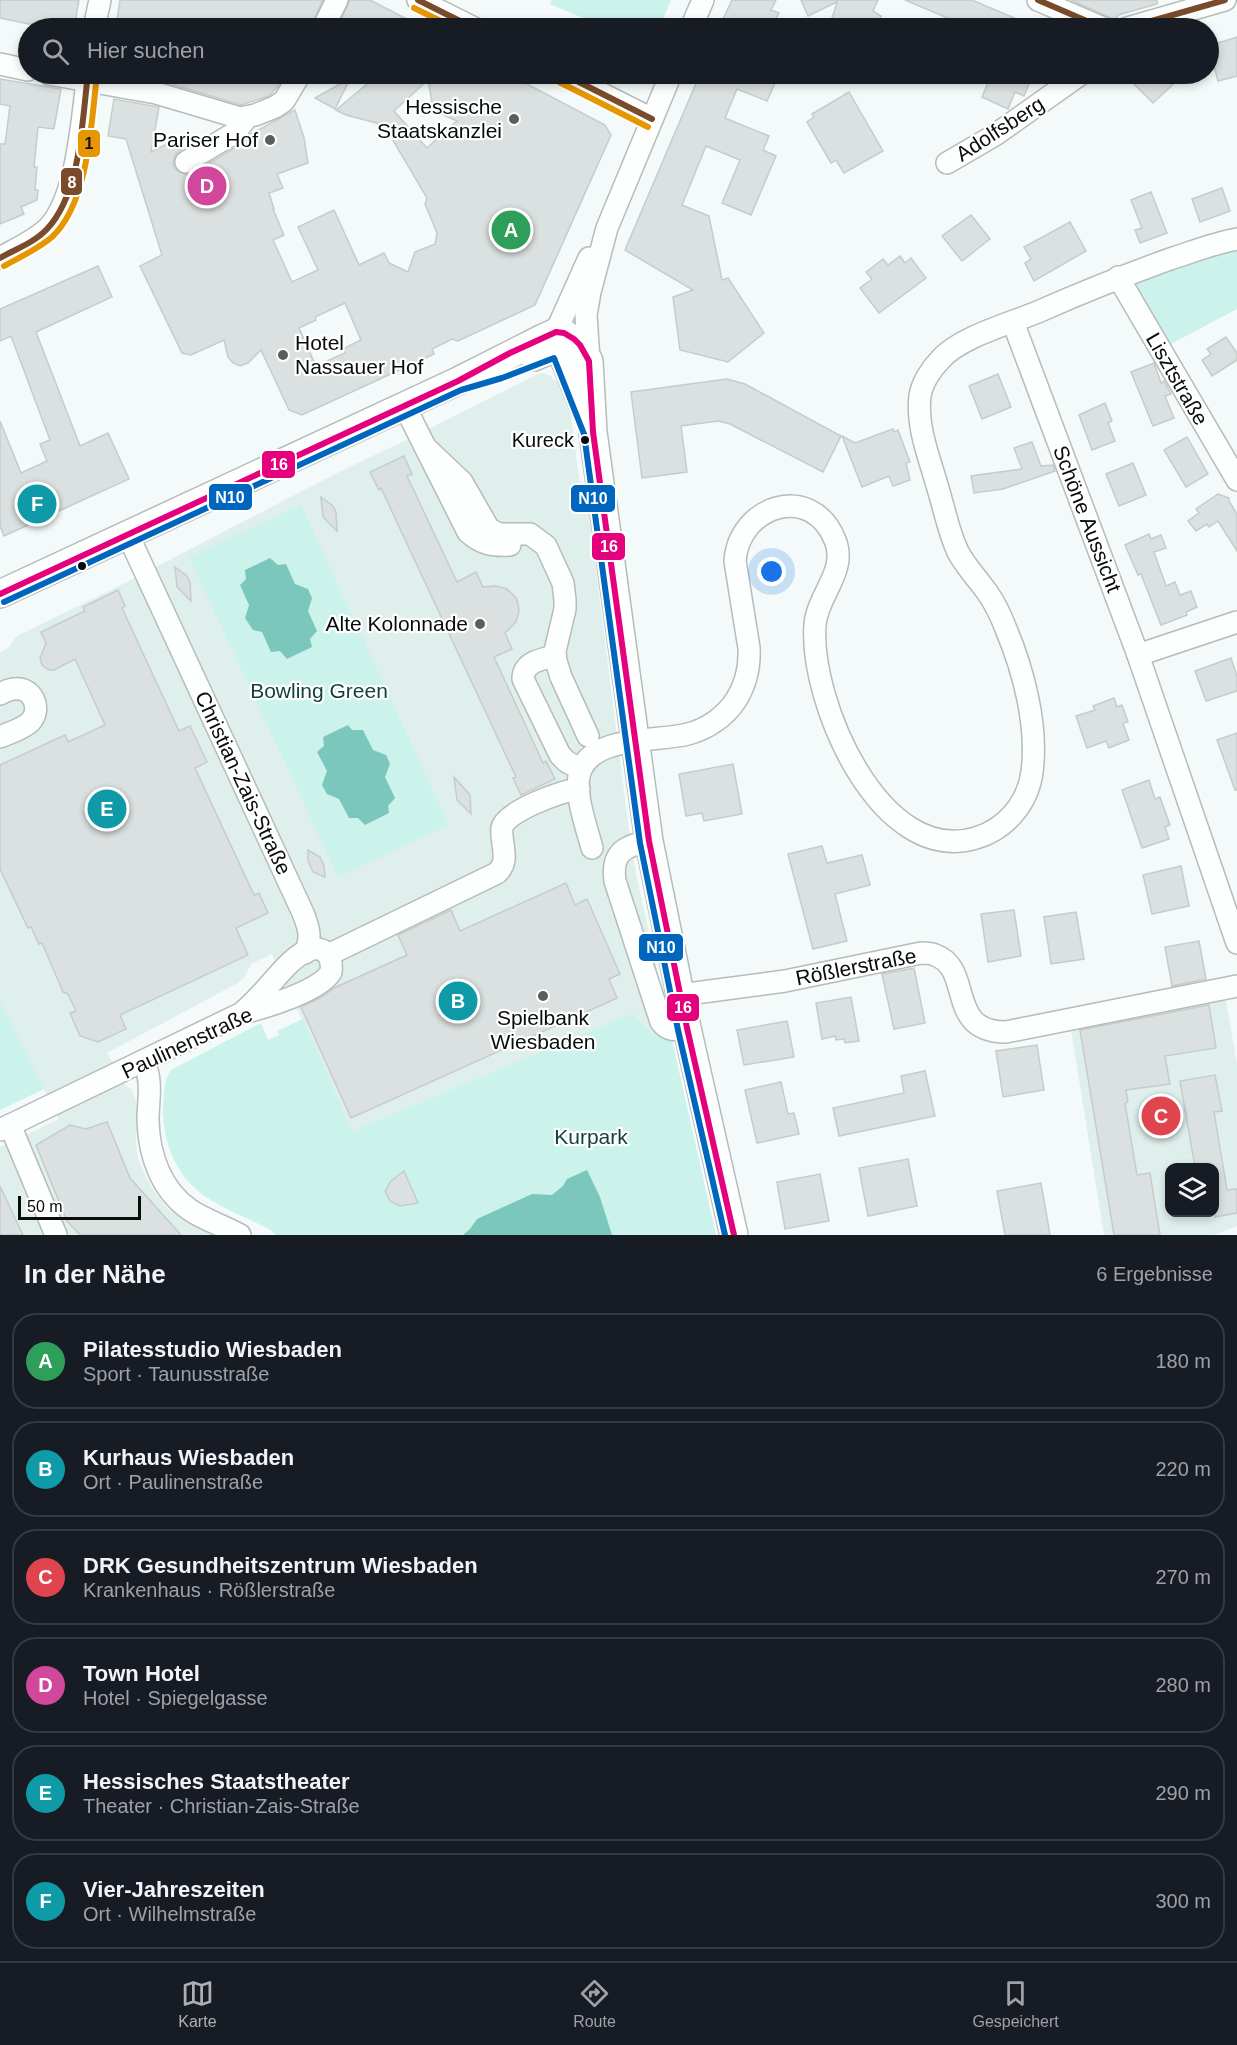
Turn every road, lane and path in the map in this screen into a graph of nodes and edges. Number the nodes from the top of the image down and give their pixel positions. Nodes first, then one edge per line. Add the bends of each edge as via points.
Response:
1 (100, 0) edge
2 (337, 0) edge
3 (418, 0) edge
4 (704, 0) edge
5 (1038, 0) edge
6 (1225, 0) edge
7 (96, 18) edge
8 (328, 18) edge
9 (454, 18) edge
10 (696, 18) edge
11 (1080, 18) edge
12 (1162, 18) edge
13 (0, 64) edge
14 (18, 68) edge
15 (86, 84) edge
16 (117, 84) edge
17 (294, 84) edge
18 (583, 84) edge
19 (667, 84) edge
20 (1067, 84) edge
21 (247, 117) junction
22 (652, 119) junction
23 (186, 162) dead end
24 (947, 163) dead end
25 (607, 228) junction
26 (1237, 239) edge
27 (0, 258) edge
28 (1118, 277) junction
29 (590, 292) junction
30 (1013, 322) junction
31 (562, 338) junction
32 (589, 361) junction
33 (404, 405) junction
34 (593, 432) junction
35 (1237, 480) edge
36 (128, 535) junction
37 (0, 594) edge
38 (1237, 622) edge
39 (1138, 655) junction
40 (555, 656) junction
41 (0, 694) edge
42 (588, 736) dead end
43 (0, 737) edge
44 (635, 742) junction
45 (581, 768) junction
46 (579, 789) junction
47 (649, 841) junction
48 (592, 848) dead end
49 (1229, 893) edge
50 (1237, 943) edge
51 (305, 953) junction
52 (328, 955) junction
53 (1237, 986) edge
54 (680, 995) junction
55 (242, 1013) junction
56 (687, 1028) junction
57 (144, 1062) junction
58 (5, 1128) edge
59 (56, 1235) edge
60 (240, 1235) edge
61 (734, 1235) edge

1 - 7 street
2 - 8 street
3 - 9 street
4 - 10 street
5 - 11 street
6 - 12 street
13 - 14 street
15 - 27 street via 66,199 48,228
16 - 21 street via 220,114
17 - 21 street via 284,101
18 - 22 street
19 - 22 street
20 - 24 street, Adolfsberg via 995,135
21 - 23 street via 236,132
22 - 25 street
25 - 29 street
25 - 31 street via 576,285
26 - 28 street
28 - 30 street
28 - 35 street, Lisztstraße
29 - 31 street
29 - 32 street via 586,315
30 - 39 street, Schöne Aussicht
30 - 44 street via 968,340 942,356 920,394 925,442 952,538 996,606 1014,648 1026,693 1032,768 1027,791 1015,812 985,835 945,842 899,819 861,779 844,748 821,679 815,646 816,613 839,563 837,544 820,518 796,506 764,513 751,523 739,541 735,561 750,660 745,684 733,705 700,730
31 - 32 main road via 580,345
31 - 33 main road via 499,370 458,381
31 - 34 main road
32 - 34 main road
33 - 36 main road
33 - 40 street via 468,532 488,545 546,546 563,583 566,600
34 - 44 main road
36 - 37 main road
36 - 51 street, Christian-Zais-Straße via 303,913 310,934
38 - 39 street
39 - 49 street, Schöne Aussicht
40 - 42 street
40 - 45 street via 529,666 523,674 525,684 560,755
41 - 43 street via 21,689 32,697 36,709 28,724
44 - 45 street via 601,750
44 - 47 main road
45 - 46 street
46 - 48 street
46 - 52 street via 556,794 507,818 502,827 504,862 497,873
47 - 54 main road
47 - 56 street via 633,844 619,855 615,881 661,1022 673,1031
49 - 50 street, Schöne Aussicht
51 - 52 street via 321,950
51 - 55 street via 285,965
52 - 55 street, Paulinenstraße via 332,968 326,980 273,1005
53 - 54 street, Rößlerstraße via 1006,1032 981,1028 972,1020 952,970 934,954 921,953 785,981
54 - 56 main road
55 - 57 street, Paulinenstraße
56 - 61 main road
57 - 58 street, Paulinenstraße
57 - 60 street via 150,1079 151,1148 159,1172 173,1195 191,1210
58 - 59 street

